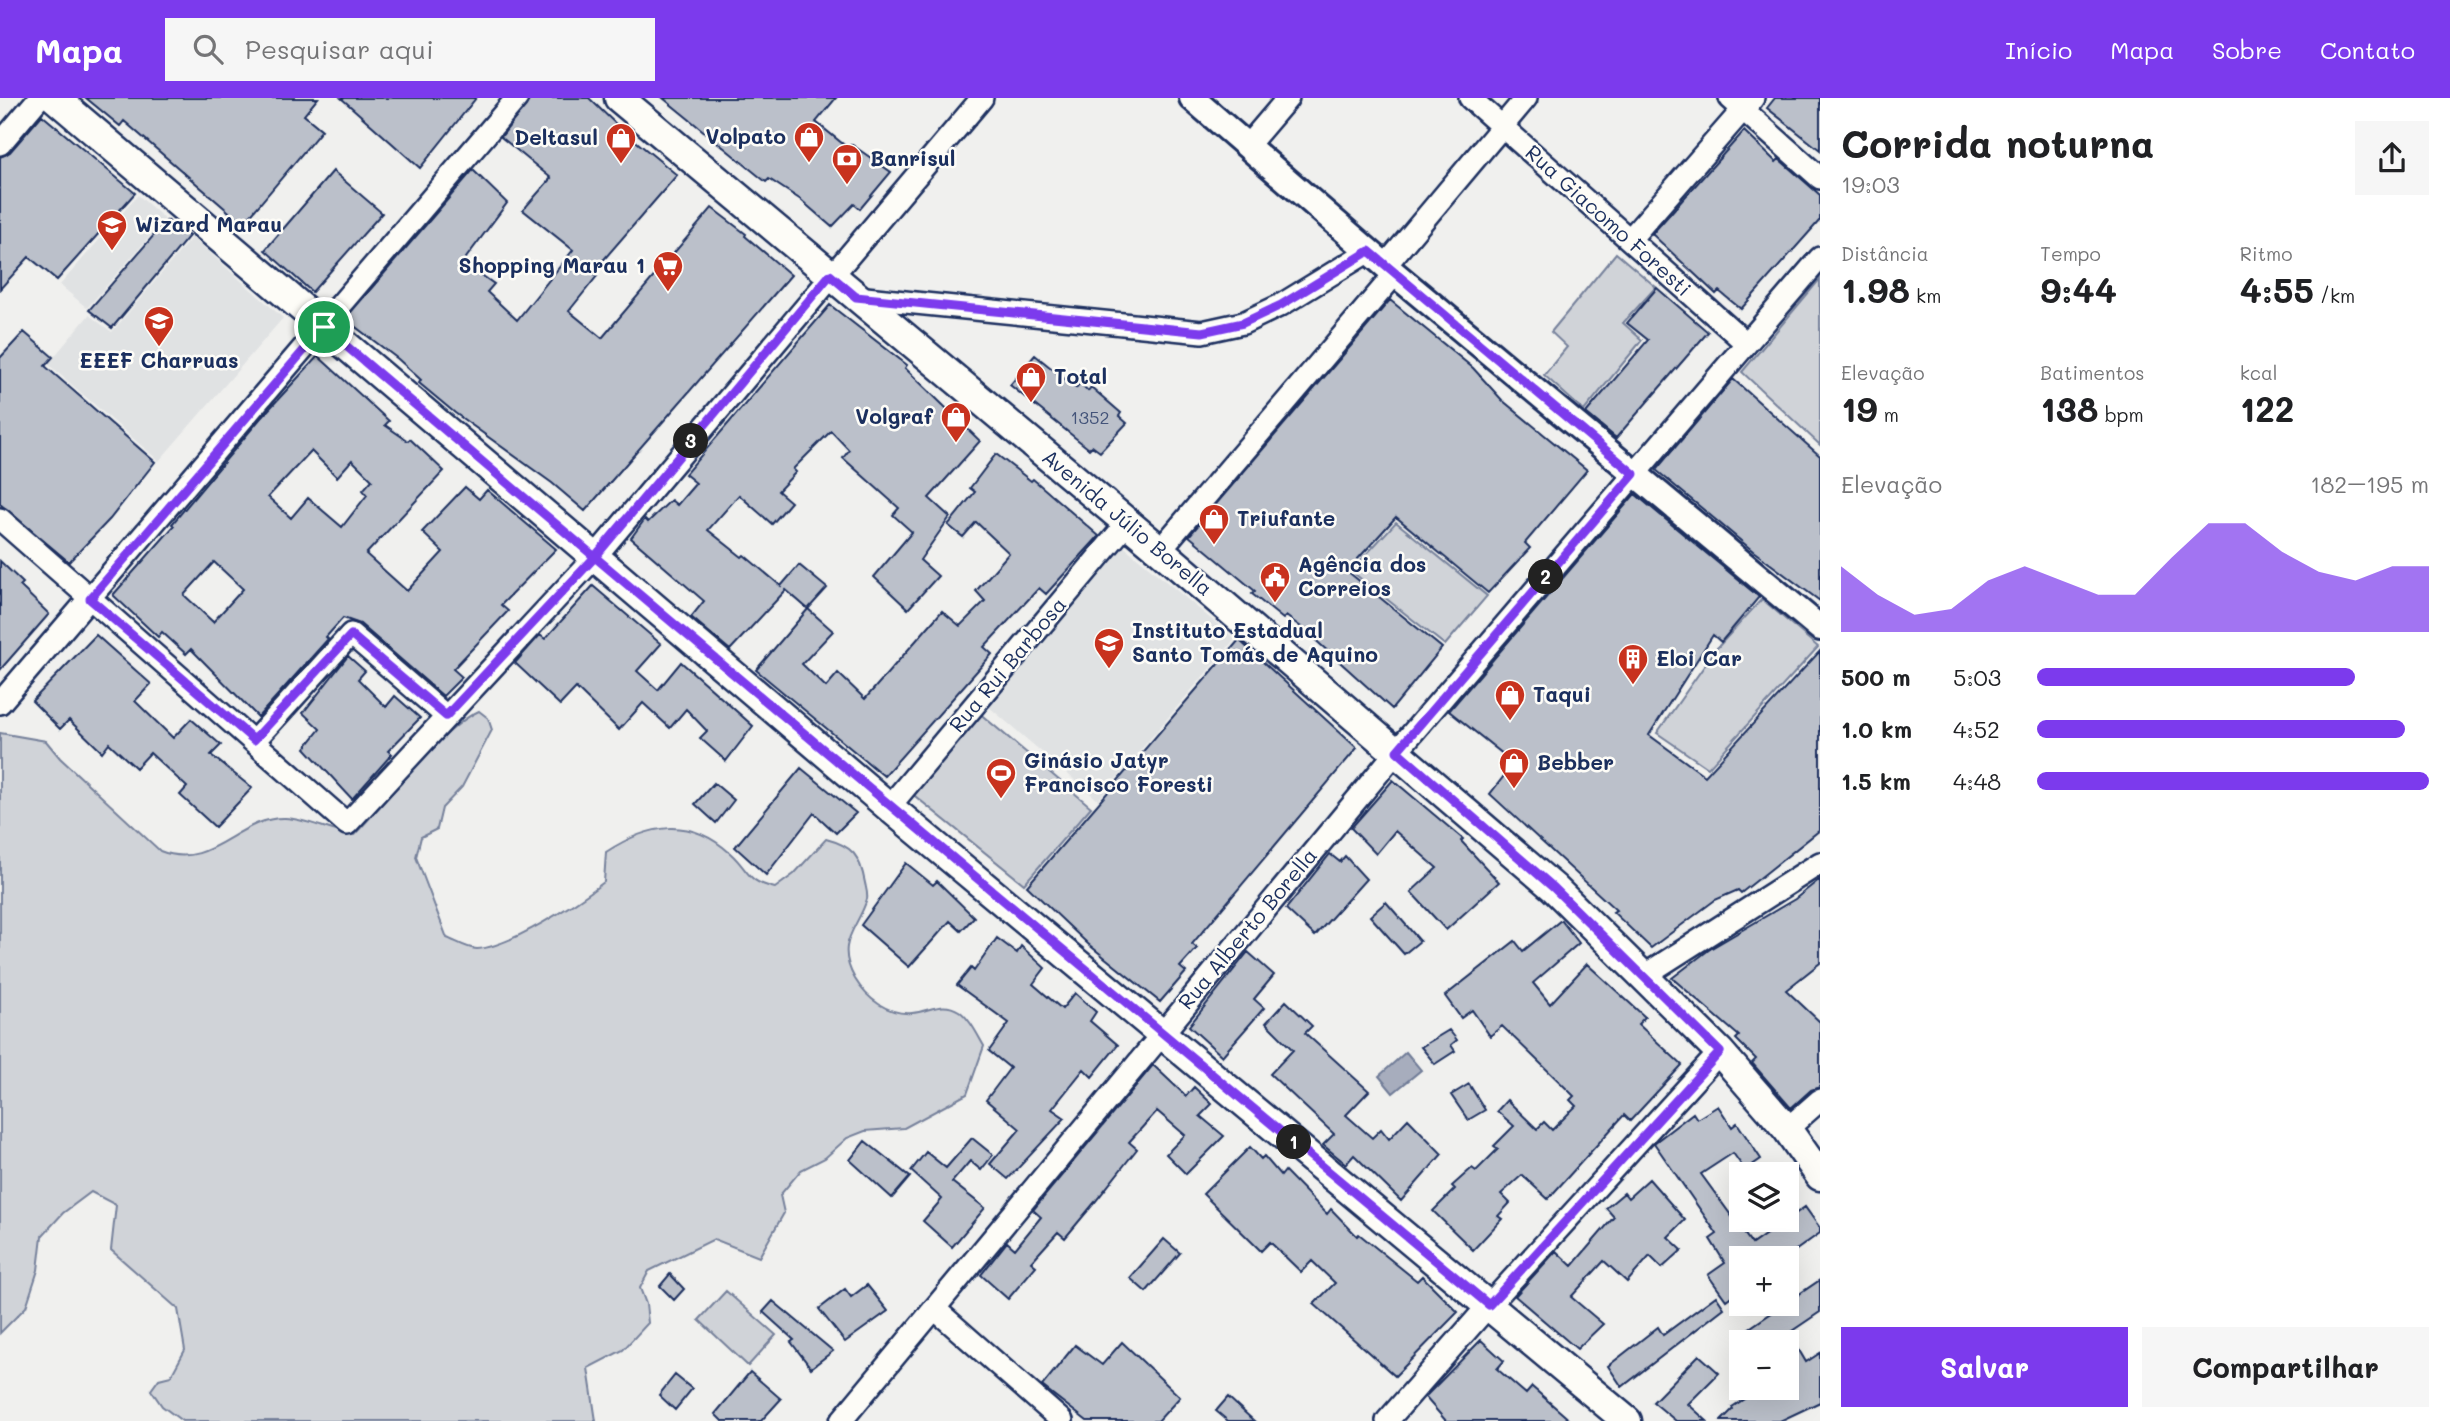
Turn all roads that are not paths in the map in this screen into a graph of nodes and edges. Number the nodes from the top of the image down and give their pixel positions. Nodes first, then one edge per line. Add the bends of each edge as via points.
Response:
1 (39, 98) edge
2 (55, 98) edge
3 (517, 98) edge
4 (620, 98) edge
5 (982, 98) edge
6 (1192, 98) edge
7 (1288, 98) edge
8 (1470, 98) edge
9 (1526, 98) edge
10 (1742, 102) edge
11 (1502, 127) junction
12 (0, 144) edge
13 (1248, 145) junction
14 (1820, 178) edge
15 (1630, 240) junction
16 (1820, 258) edge
17 (1383, 264) junction
18 (830, 275) junction
19 (856, 297) junction
20 (324, 327) junction
21 (1746, 343) junction
22 (1634, 474) junction
23 (0, 519) edge
24 (1127, 523) junction
25 (1160, 550) junction
26 (594, 558) junction
27 (90, 599) junction
28 (1820, 628) edge
29 (0, 703) edge
30 (446, 716) junction
31 (254, 740) junction
32 (1397, 751) junction
33 (889, 807) junction
34 (1820, 863) edge
35 (1645, 975) junction
36 (1162, 1032) junction
37 (1720, 1052) junction
38 (1820, 1100) edge
39 (1787, 1129) junction
40 (1820, 1176) edge
41 (1489, 1305) junction
42 (936, 1310) junction
43 (841, 1421) edge
44 (1062, 1421) edge
45 (1387, 1421) edge
46 (1627, 1421) edge

1 - 12 street
2 - 20 main road
3 - 20 street
4 - 18 main road, Avenida Júlio Borella
5 - 18 street
6 - 13 street
7 - 13 street
8 - 11 street, Rua Giacomo Foresti
9 - 11 street
10 - 14 street
10 - 15 street
11 - 15 street, Rua Giacomo Foresti
11 - 17 street
13 - 17 street
15 - 21 street, Rua Giacomo Foresti
16 - 21 street, Rua Alberto Borella
17 - 19 street via 1243,323 1202,332
17 - 22 street
17 - 25 street
18 - 19 main road, Avenida Júlio Borella
18 - 26 street
19 - 24 main road, Avenida Júlio Borella
20 - 26 main road
20 - 27 street
21 - 22 street, Rua Alberto Borella
22 - 28 street
22 - 32 street, Rua Alberto Borella
23 - 27 street
24 - 25 main road, Avenida Júlio Borella
24 - 33 street, Rua Rui Barbosa
25 - 32 main road, Avenida Júlio Borella
26 - 30 street
26 - 33 main road
27 - 29 street
27 - 31 street
30 - 31 street via 351,635
30 - 31 street via 347,824
32 - 35 main road, Avenida Júlio Borella via 1554,888
32 - 36 street, Rua Alberto Borella
33 - 36 main road
34 - 35 street
35 - 37 main road, Avenida Júlio Borella
36 - 41 main road
36 - 42 street, Rua Alberto Borella
37 - 39 main road, Avenida Júlio Borella
37 - 41 street
38 - 39 street
39 - 40 main road, Avenida Júlio Borella
41 - 45 street
41 - 46 main road
42 - 43 street, Rua Alberto Borella
42 - 44 street

